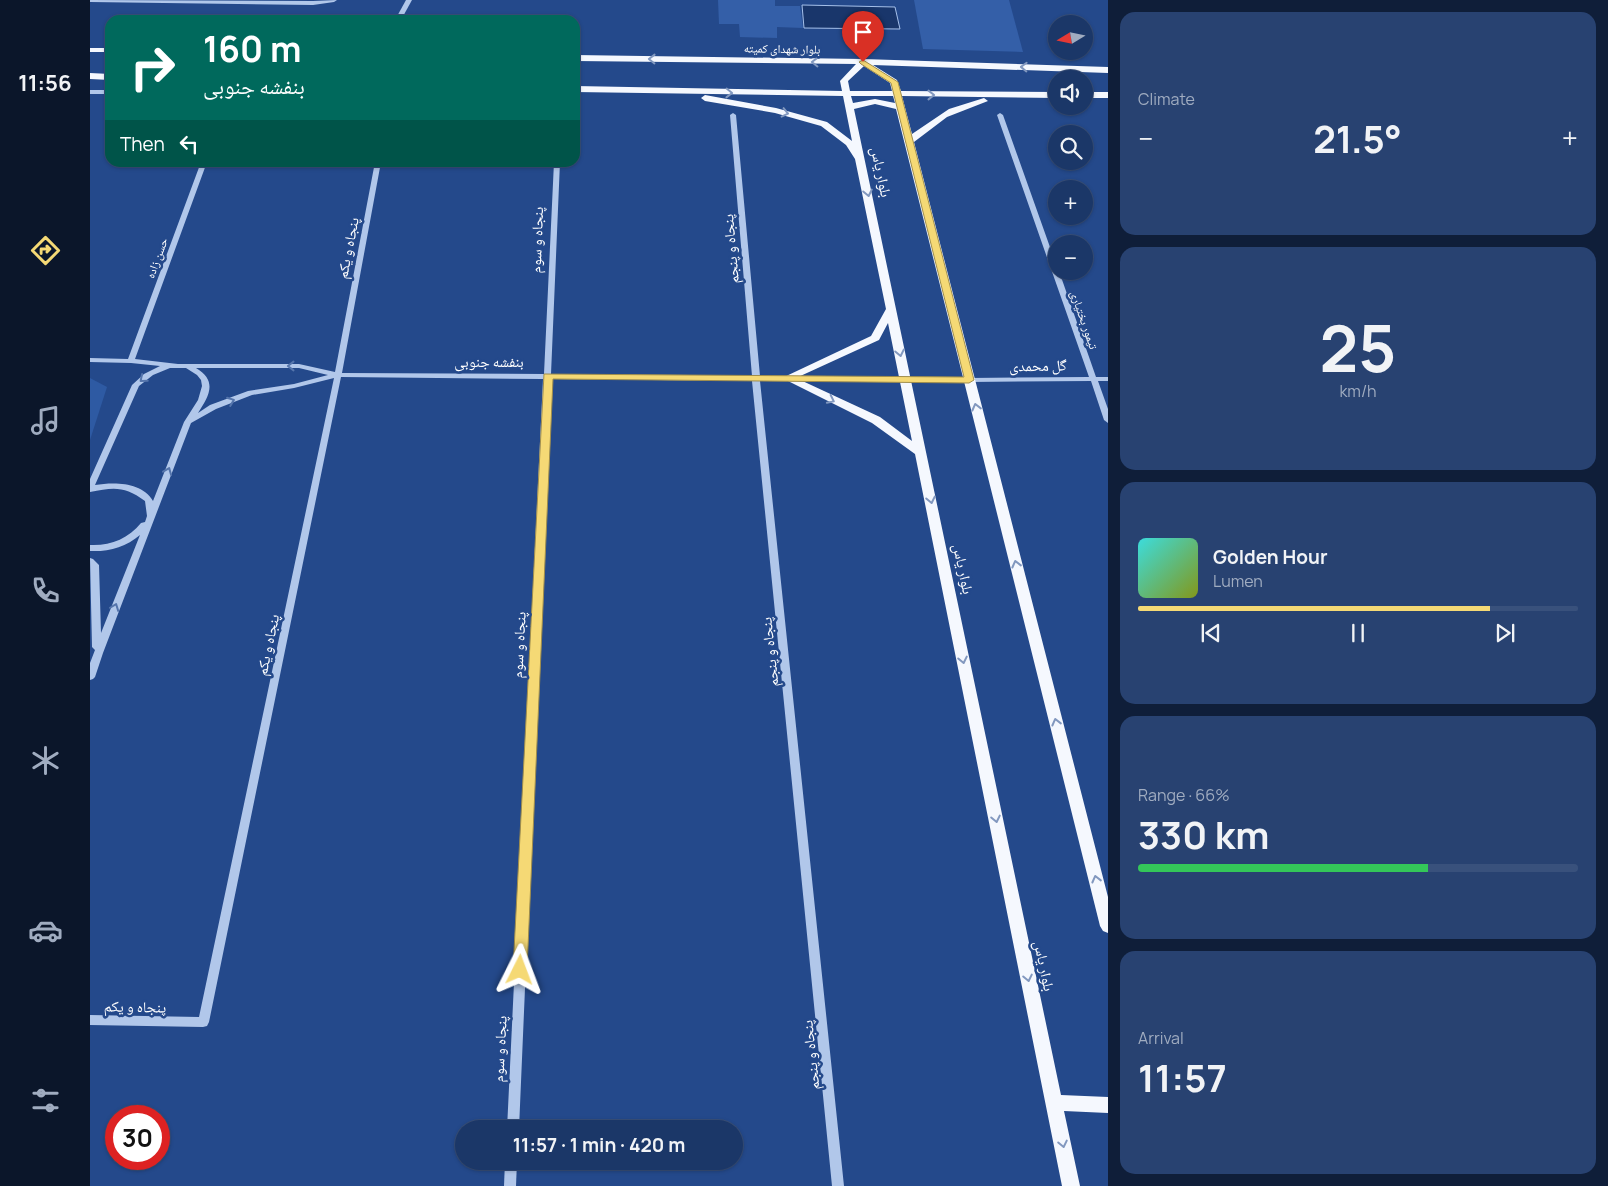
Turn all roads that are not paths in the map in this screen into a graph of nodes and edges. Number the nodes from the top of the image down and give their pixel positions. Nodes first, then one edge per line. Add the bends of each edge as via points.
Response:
1 (90, 0) edge
2 (334, 0) edge
3 (409, 0) edge
4 (401, 15) edge
5 (90, 50) edge
6 (105, 50) edge
7 (580, 58) edge
8 (863, 62) junction
9 (1108, 70) edge
10 (90, 76) edge
11 (105, 77) edge
12 (580, 89) edge
13 (90, 92) edge
14 (105, 92) edge
15 (668, 92) junction
16 (847, 94) junction
17 (898, 94) junction
18 (1021, 95) junction
19 (1048, 95) edge
20 (1093, 95) edge
21 (1108, 95) edge
22 (850, 107) junction
23 (900, 107) junction
24 (733, 115) dead end
25 (1000, 115) dead end
26 (909, 141) junction
27 (861, 161) junction
28 (202, 167) edge
29 (377, 167) edge
30 (557, 167) edge
31 (891, 308) junction
32 (90, 360) edge
33 (131, 361) junction
34 (178, 366) junction
35 (338, 375) junction
36 (548, 376) junction
37 (756, 378) junction
38 (787, 378) junction
39 (1092, 379) junction
40 (1108, 379) edge
41 (906, 380) junction
42 (969, 380) junction
43 (1108, 420) edge
44 (188, 422) junction
45 (921, 453) junction
46 (90, 488) edge
47 (150, 516) junction
48 (90, 548) edge
49 (90, 560) edge
50 (98, 652) junction
51 (90, 677) edge
52 (1108, 926) edge
53 (90, 1020) edge
54 (1054, 1103) junction
55 (1108, 1105) edge
56 (513, 1120) edge
57 (511, 1170) edge
58 (510, 1186) edge
59 (838, 1186) edge
60 (1071, 1186) edge

1 - 2 street via 314,3
3 - 4 street
5 - 6 main road
8 -> 7 main road, بلوار شهدای کمیته
9 -> 8 main road, بلوار شهدای کمیته
8 - 16 main road, بلوار یاس via 844,81
8 - 17 main road via 894,82
10 - 11 main road
12 - 15 main road
13 - 14 street
15 -> 16 main road
15 -> 27 main road via 776,111 824,124 849,143
16 - 17 main road
16 - 22 main road, بلوار یاس
17 -> 18 main road
17 - 23 main road
18 - 19 main road
18 - 26 main road via 966,104 935,119
20 - 21 main road
22 - 23 main road via 866,101 880,101
22 - 27 main road, بلوار یاس
23 - 26 main road
24 - 37 street, پنجاه و پنجم
25 - 39 street, تیمور بختیاری
26 - 42 main road
27 -> 31 main road, بلوار یاس
28 - 33 street, حسن زاده
29 - 35 street, پنجاه و یکم
30 - 36 street, پنجاه و سوم
31 - 38 main road via 875,338
31 -> 41 main road, بلوار یاس
32 - 33 street, بنفشه جنوبی
33 - 34 street, بنفشه جنوبی
35 -> 34 street, بنفشه جنوبی via 299,366
34 - 44 street via 199,372 207,386
34 -> 46 street via 153,371 136,385
35 - 36 street, بنفشه جنوبی
44 -> 35 street, بنفشه جنوبی via 213,407 251,393
35 - 53 street, پنجاه و یکم via 203,1022
36 - 37 street, بنفشه جنوبی
36 - 56 street, پنجاه و سوم
37 - 38 street, بنفشه جنوبی
37 - 59 street, پنجاه و پنجم
38 - 41 street, بنفشه جنوبی
38 -> 45 main road via 876,420
39 - 40 street, گل محمدی
39 - 42 street, گل محمدی
39 - 43 street, تیمور بختیاری
41 - 42 street, بنفشه جنوبی
41 - 45 main road, بلوار یاس
52 -> 42 main road
47 -> 44 street
45 -> 54 main road, بلوار یاس
46 - 47 street via 114,485 135,489 149,500
47 - 48 street via 139,532 118,545
50 -> 47 street
49 - 50 street via 95,565
50 - 51 street
54 - 55 main road
54 -> 60 main road, بلوار یاس
57 - 58 street

